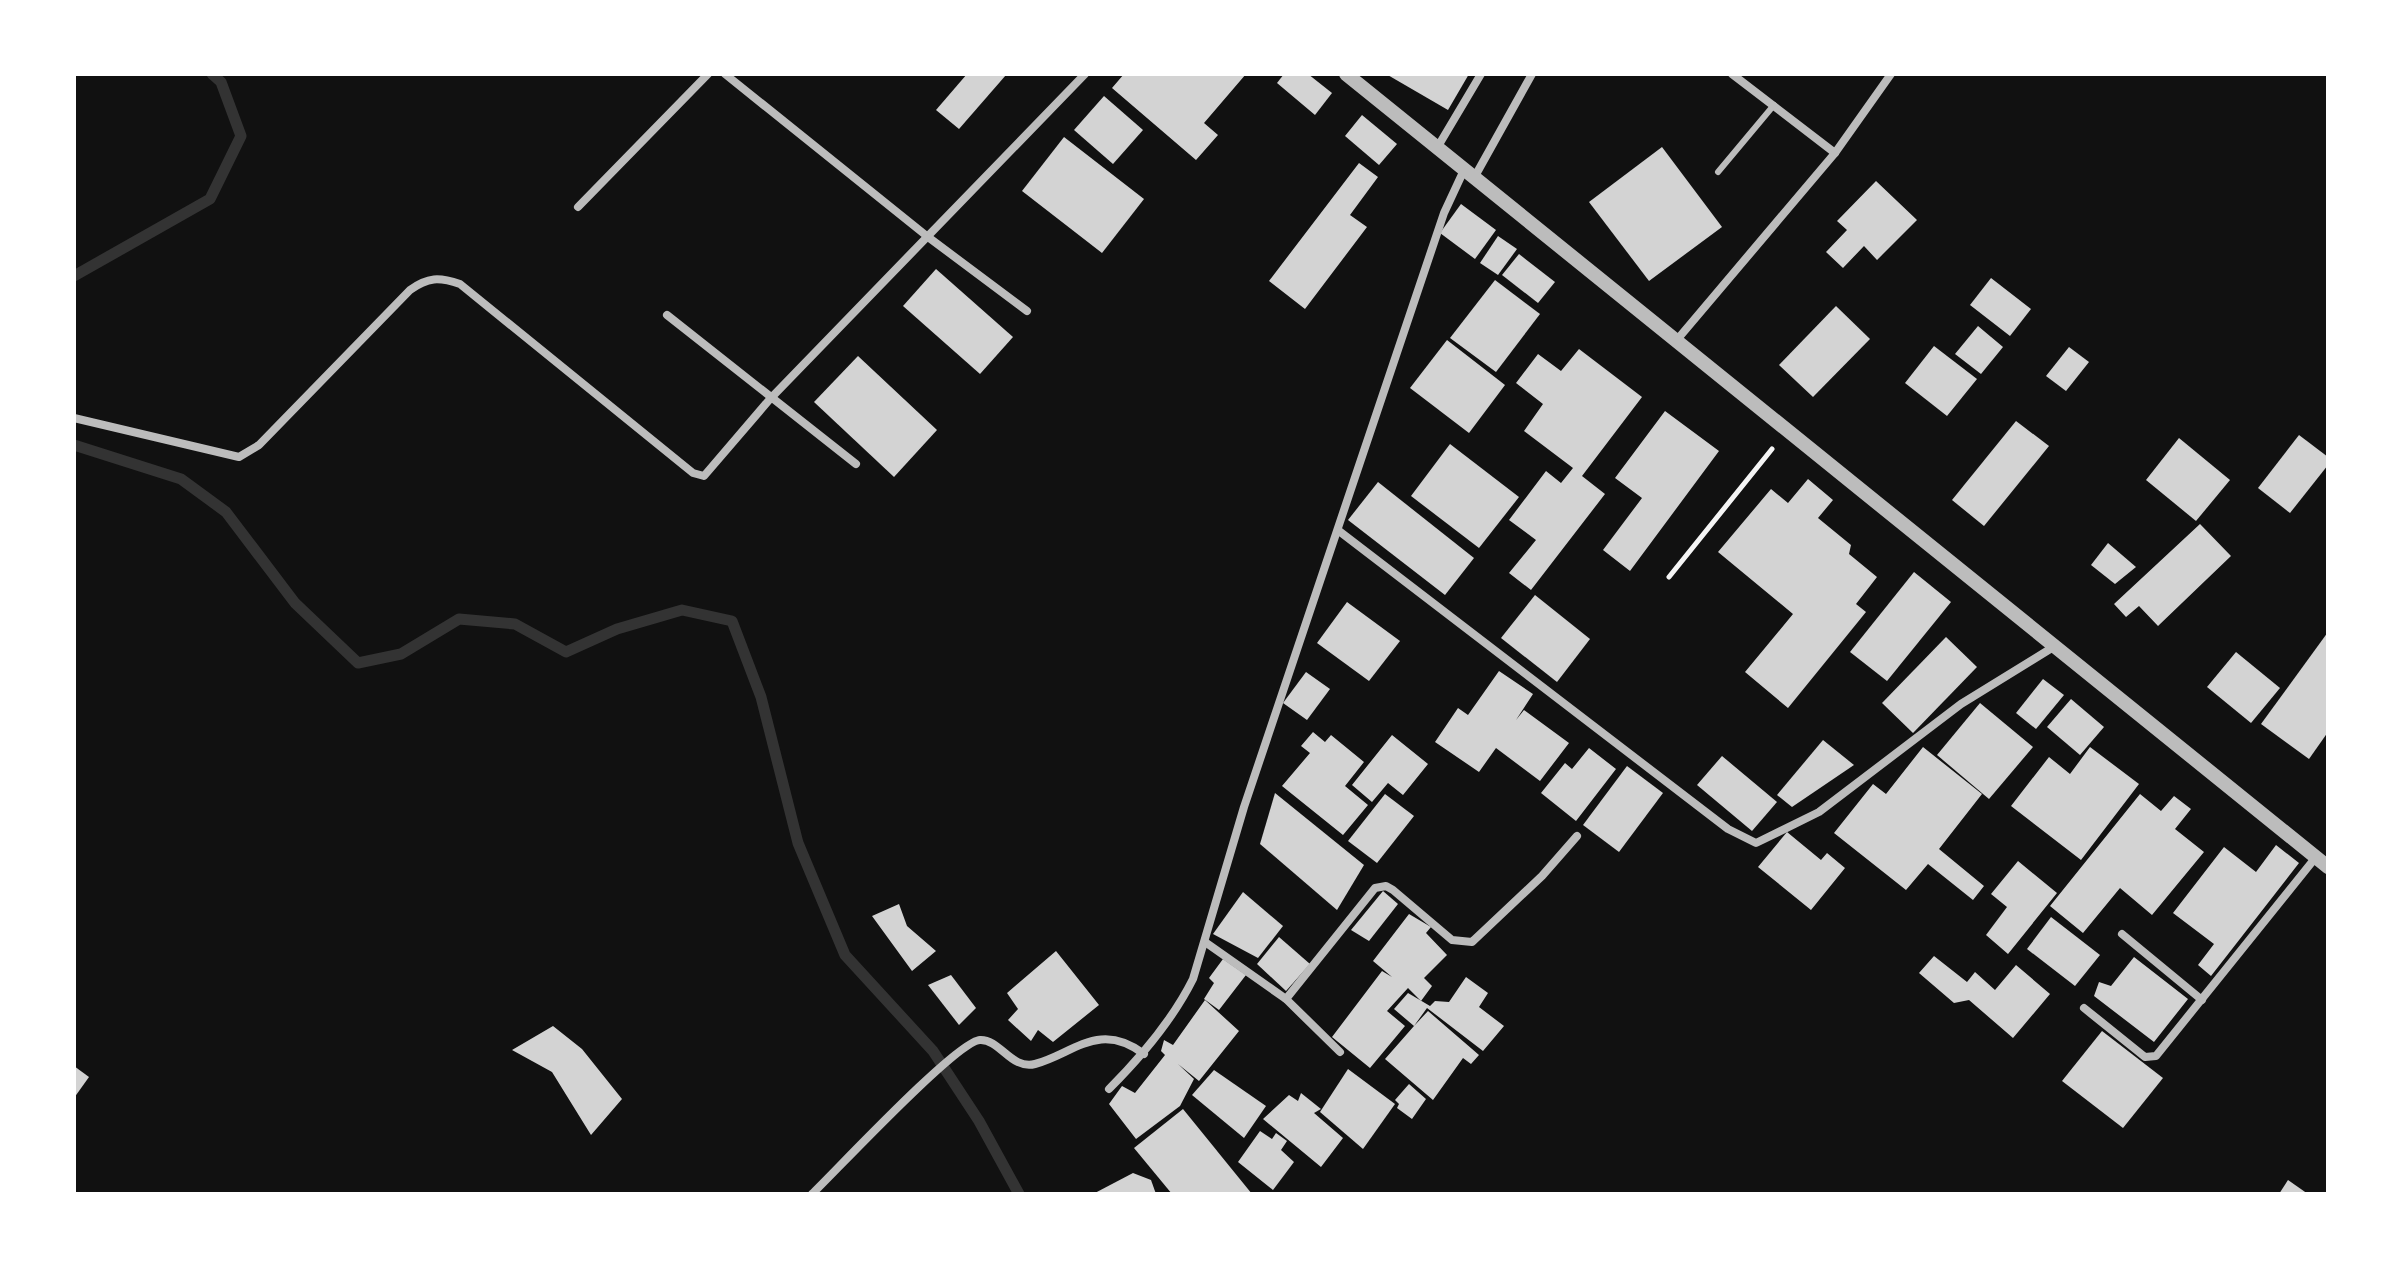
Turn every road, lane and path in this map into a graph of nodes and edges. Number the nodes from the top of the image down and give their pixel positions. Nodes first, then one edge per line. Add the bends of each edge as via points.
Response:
1 (708, 74) edge
2 (725, 74) edge
3 (1085, 74) edge
4 (1346, 74) edge
5 (1481, 74) edge
6 (1532, 74) edge
7 (1732, 74) edge
8 (1891, 74) edge
9 (1774, 105) junction
10 (1438, 148) junction
11 (1835, 153) junction
12 (1465, 171) junction
13 (1718, 172) dead end
14 (578, 207) dead end
15 (928, 237) junction
16 (1027, 311) dead end
17 (667, 315) dead end
18 (1675, 342) junction
19 (770, 399) junction
20 (74, 418) edge
21 (1788, 430) junction
22 (856, 464) dead end
23 (1339, 531) junction
24 (1669, 577) dead end
25 (2056, 645) junction
26 (1577, 836) dead end
27 (2316, 857) junction
28 (2328, 867) edge
29 (2122, 934) dead end
30 (1205, 942) junction
31 (1286, 999) junction
32 (2202, 1000) junction
33 (2084, 1008) dead end
34 (1141, 1052) junction
35 (1340, 1052) dead end
36 (1109, 1089) dead end
37 (812, 1194) edge

1 - 14 street
2 - 15 street
3 - 15 street
4 - 10 street
5 - 10 street
6 - 12 street
7 - 9 street
8 - 11 street
9 - 11 street
9 - 13 lane
10 - 12 street
11 - 18 street
12 - 18 street
12 - 23 street via 1444,213
15 - 16 street
15 - 19 street
17 - 19 street
18 - 21 street
19 - 20 street via 710,473 698,476 460,284 433,278 410,290 259,445 239,457
19 - 22 street
21 - 24 path
21 - 25 street
23 - 25 street via 1728,829 1756,843 1819,812 1961,704
23 - 30 street via 1244,807
25 - 27 street
26 - 31 street via 1472,942 1452,940 1393,890 1375,888
27 - 28 street
27 - 32 street
29 - 32 street
30 - 31 street
30 - 34 street via 1182,1001
31 - 35 street
32 - 33 street via 2151,1058
34 - 36 street
34 - 37 street via 1115,1042 1078,1043 1026,1064 987,1042 971,1043 913,1091

